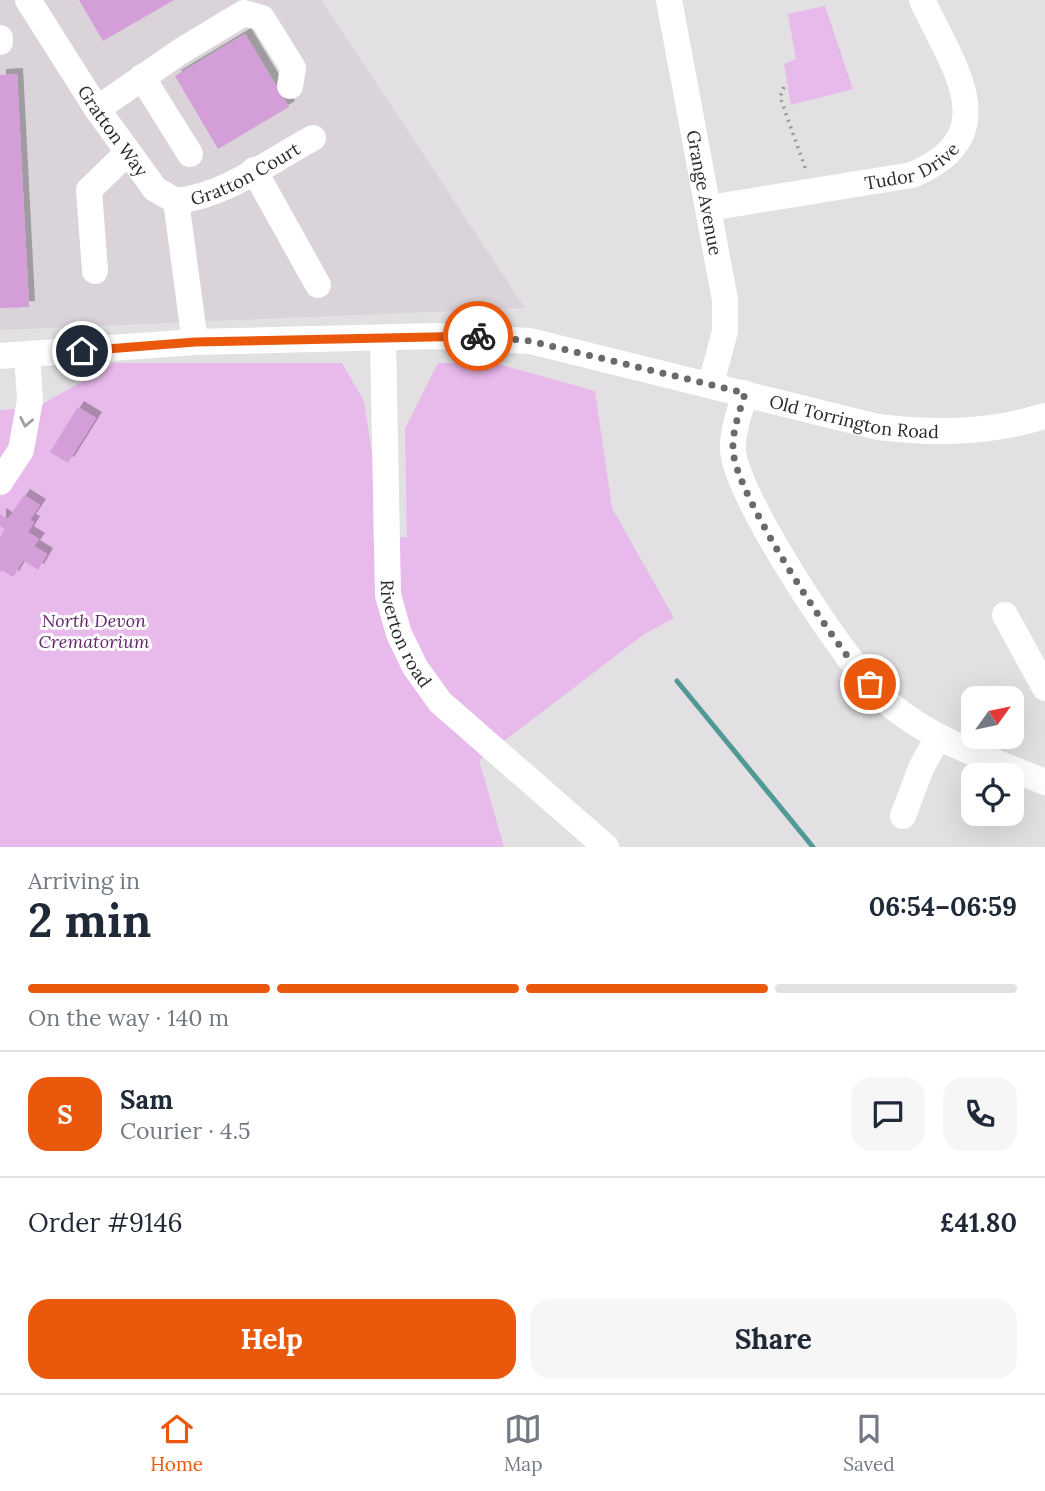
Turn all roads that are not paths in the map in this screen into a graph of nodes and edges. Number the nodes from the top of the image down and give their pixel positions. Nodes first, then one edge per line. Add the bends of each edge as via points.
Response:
1 (28, 0) edge
2 (669, 0) edge
3 (922, 0) edge
4 (142, 77) junction
5 (290, 86) dead end
6 (97, 109) junction
7 (313, 138) dead end
8 (128, 152) junction
9 (191, 154) dead end
10 (254, 170) junction
11 (176, 201) junction
12 (709, 208) junction
13 (96, 271) dead end
14 (318, 285) dead end
15 (383, 338) junction
16 (195, 342) junction
17 (27, 355) junction
18 (0, 356) edge
19 (711, 383) junction
20 (745, 393) junction
21 (1045, 416) edge
22 (0, 482) edge
23 (1005, 615) dead end
24 (1045, 688) edge
25 (938, 737) junction
26 (1045, 782) edge
27 (902, 816) dead end
28 (606, 847) edge

1 - 6 street, Gratton Way
2 - 12 street, Grange Avenue
3 - 12 street, Tudor Drive via 964,90 967,116 962,139 939,164 912,175
4 - 5 street via 244,13 262,18 293,68
4 - 6 street
4 - 9 street
6 - 8 street, Gratton Way
7 - 10 street, Gratton Court
8 - 11 street, Gratton Way via 155,189
8 - 13 street via 89,190
10 - 11 street, Gratton Court via 196,199
10 - 14 street
11 - 16 street
12 - 19 street, Grange Avenue via 725,300 725,331
15 - 16 street, Old Torrington Road
15 - 19 street, Old Torrington Road via 475,336 530,341
15 - 28 street, Riverton road via 388,594 399,634 440,702
16 - 17 street, Old Torrington Road
17 - 18 street, Old Torrington Road
17 -> 22 street via 30,400 21,450
19 - 20 street, Old Torrington Road
20 - 21 street, Old Torrington Road via 827,416 917,432 977,432
20 - 25 street via 733,451 752,505 852,666 888,703
23 - 24 street
25 - 26 street
25 - 27 street

